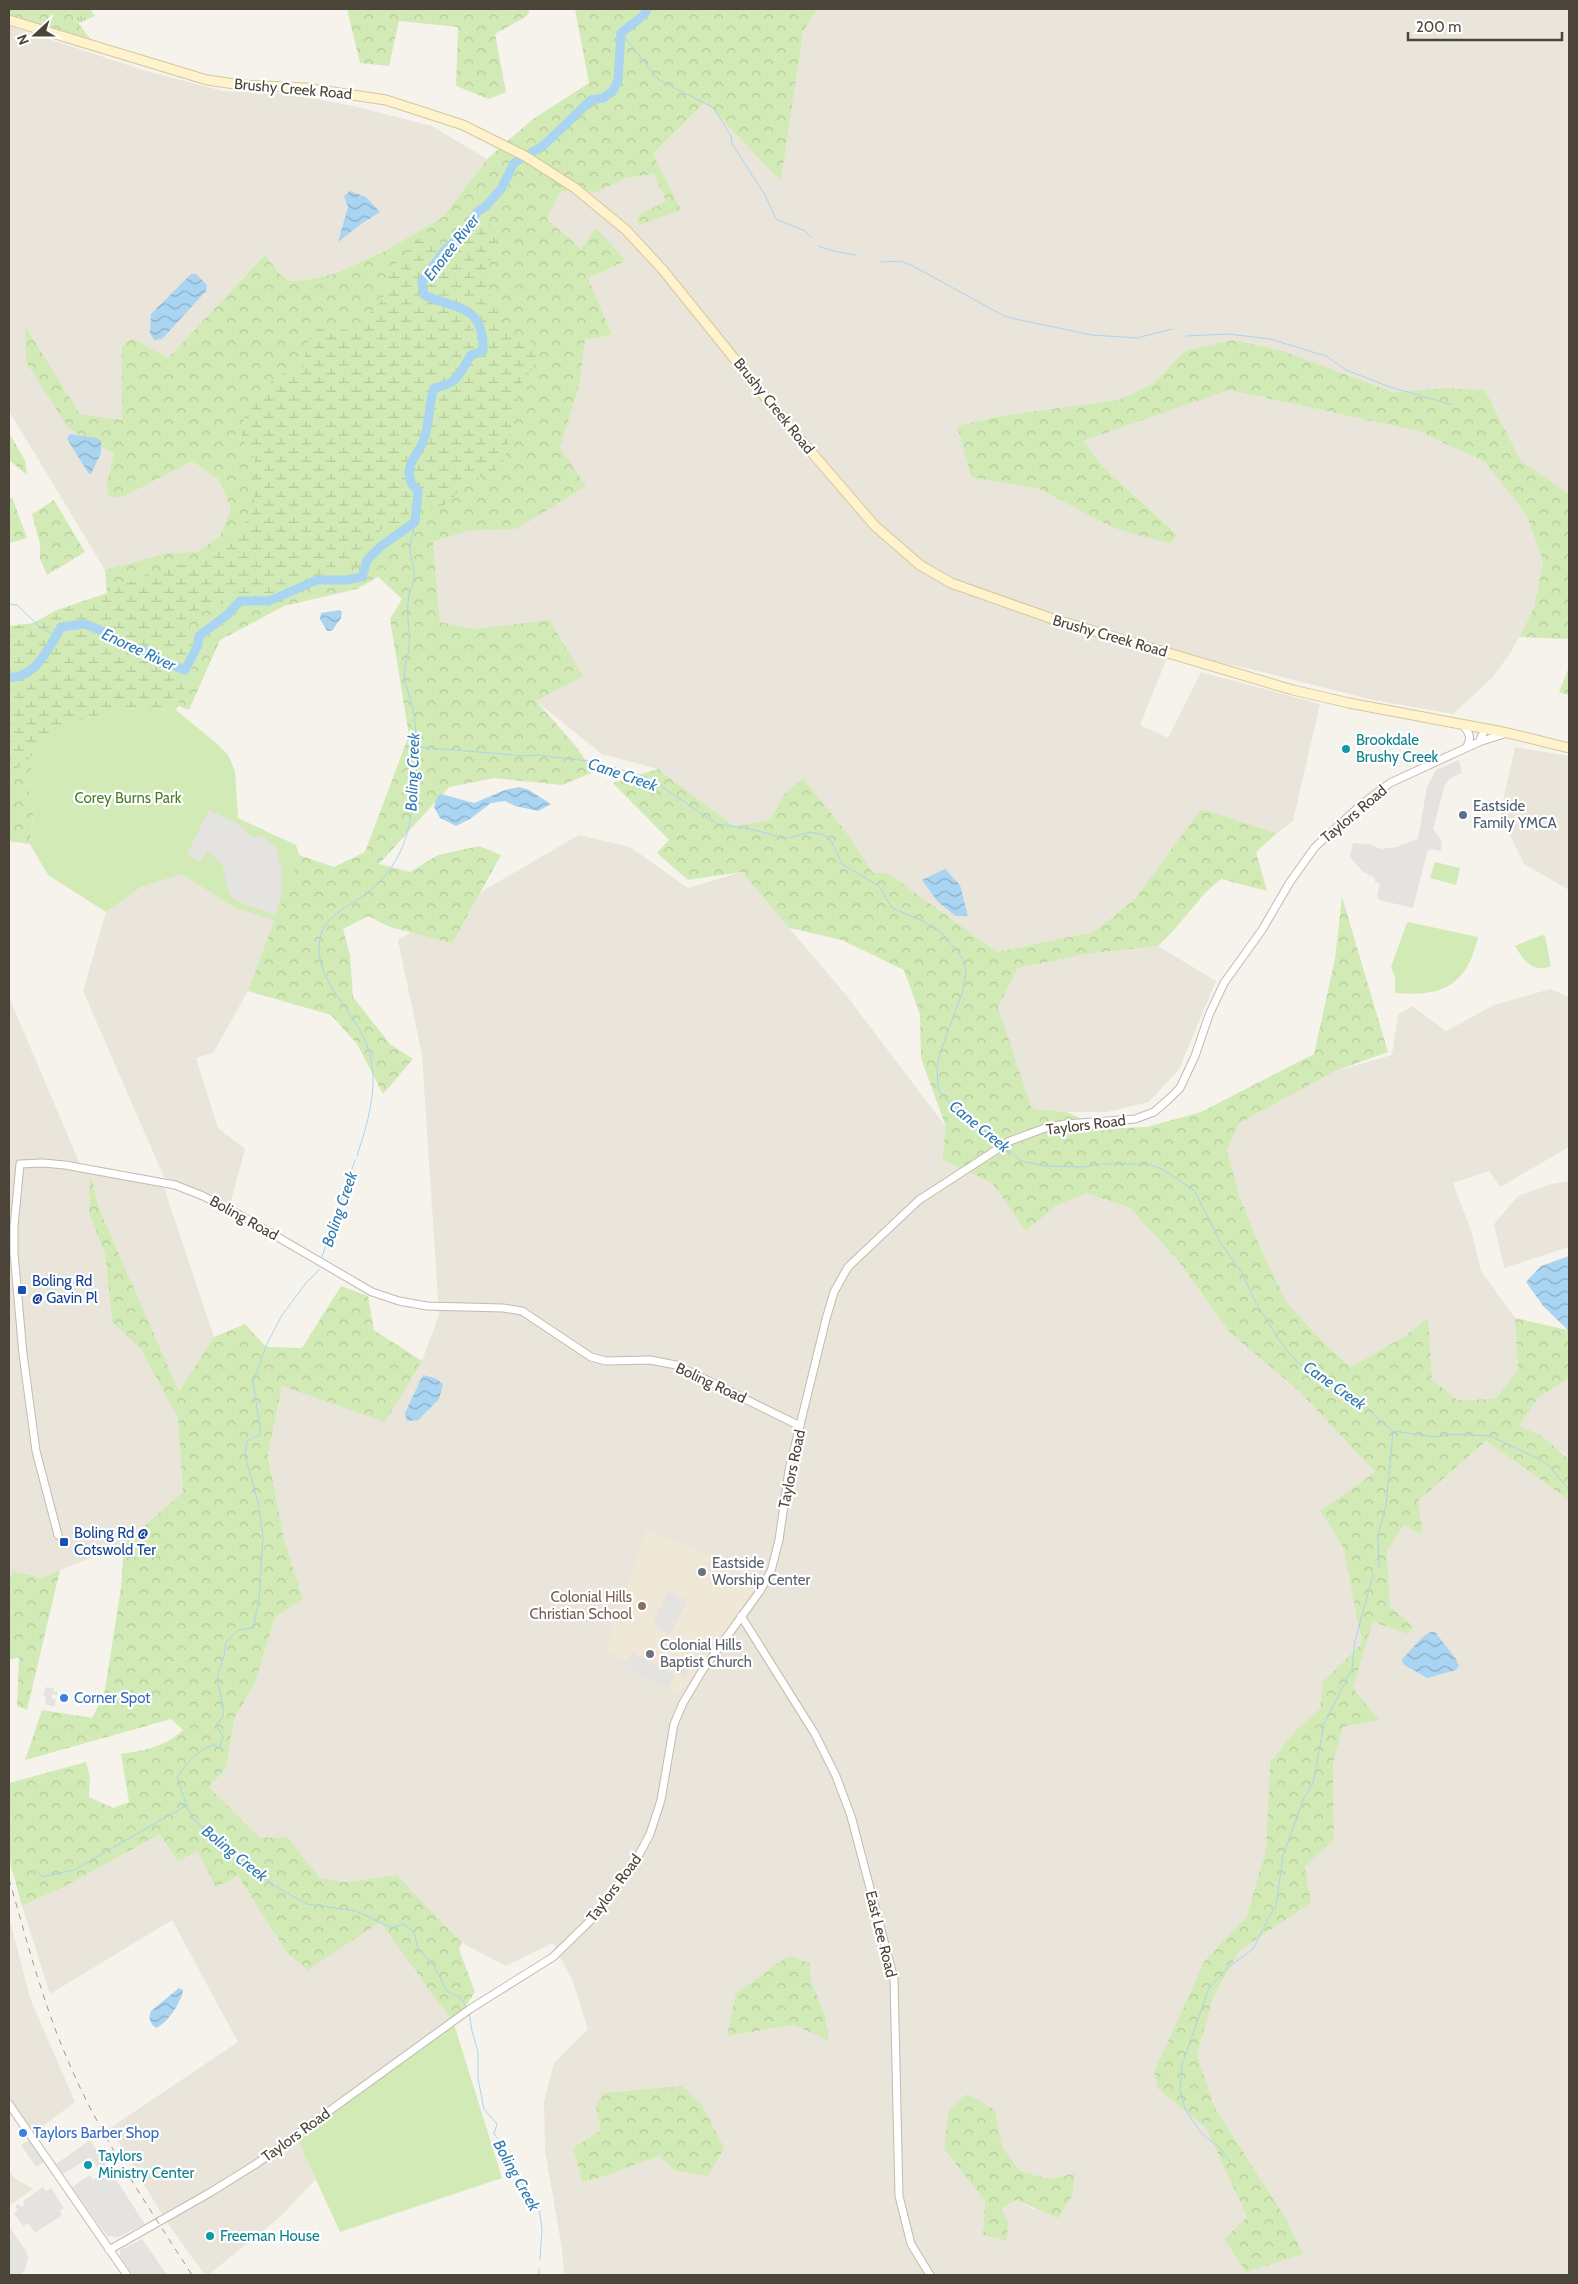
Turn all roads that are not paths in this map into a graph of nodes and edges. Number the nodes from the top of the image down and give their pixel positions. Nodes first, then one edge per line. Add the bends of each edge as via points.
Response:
1 (9, 20) edge
2 (1463, 725) junction
3 (1485, 729) junction
4 (1508, 733) junction
5 (1479, 742) junction
6 (1466, 748) junction
7 (1569, 748) edge
8 (800, 1426) junction
9 (58, 1535) dead end
10 (741, 1616) junction
11 (9, 2104) edge
12 (109, 2250) junction
13 (126, 2275) edge
14 (930, 2275) edge

1 - 2 main road, Brushy Creek Road via 206,80 315,88 386,100 449,119 500,143 559,177 626,230 663,270 845,492 884,535 929,572 970,592 1238,674 1349,703
2 - 3 main road, Brushy Creek Road
2 - 6 street via 1471,740
3 - 4 main road, Brushy Creek Road
3 - 5 street
4 - 5 street, Taylors Road
4 - 7 main road, Brushy Creek Road
5 - 6 street, Taylors Road
6 - 8 street, Taylors Road via 1375,793 1308,856 1224,983 1180,1088 1154,1112 1135,1119 1045,1128 1000,1146 919,1200 848,1267 834,1292
8 - 9 street, Boling Road via 676,1365 650,1360 606,1361 591,1357 522,1311 427,1306 372,1292 238,1214 175,1185 65,1165 20,1164 14,1253 23,1354 36,1451
8 - 10 street, Taylors Road via 786,1483 776,1556 767,1578
10 - 12 street, Taylors Road via 702,1671 678,1713 658,1813 639,1856 624,1880 565,1948 470,2008 256,2164
10 - 14 street, East Lee Road via 815,1734 851,1816 894,1979 898,2185 902,2215 915,2254
11 - 12 street
12 - 13 street

